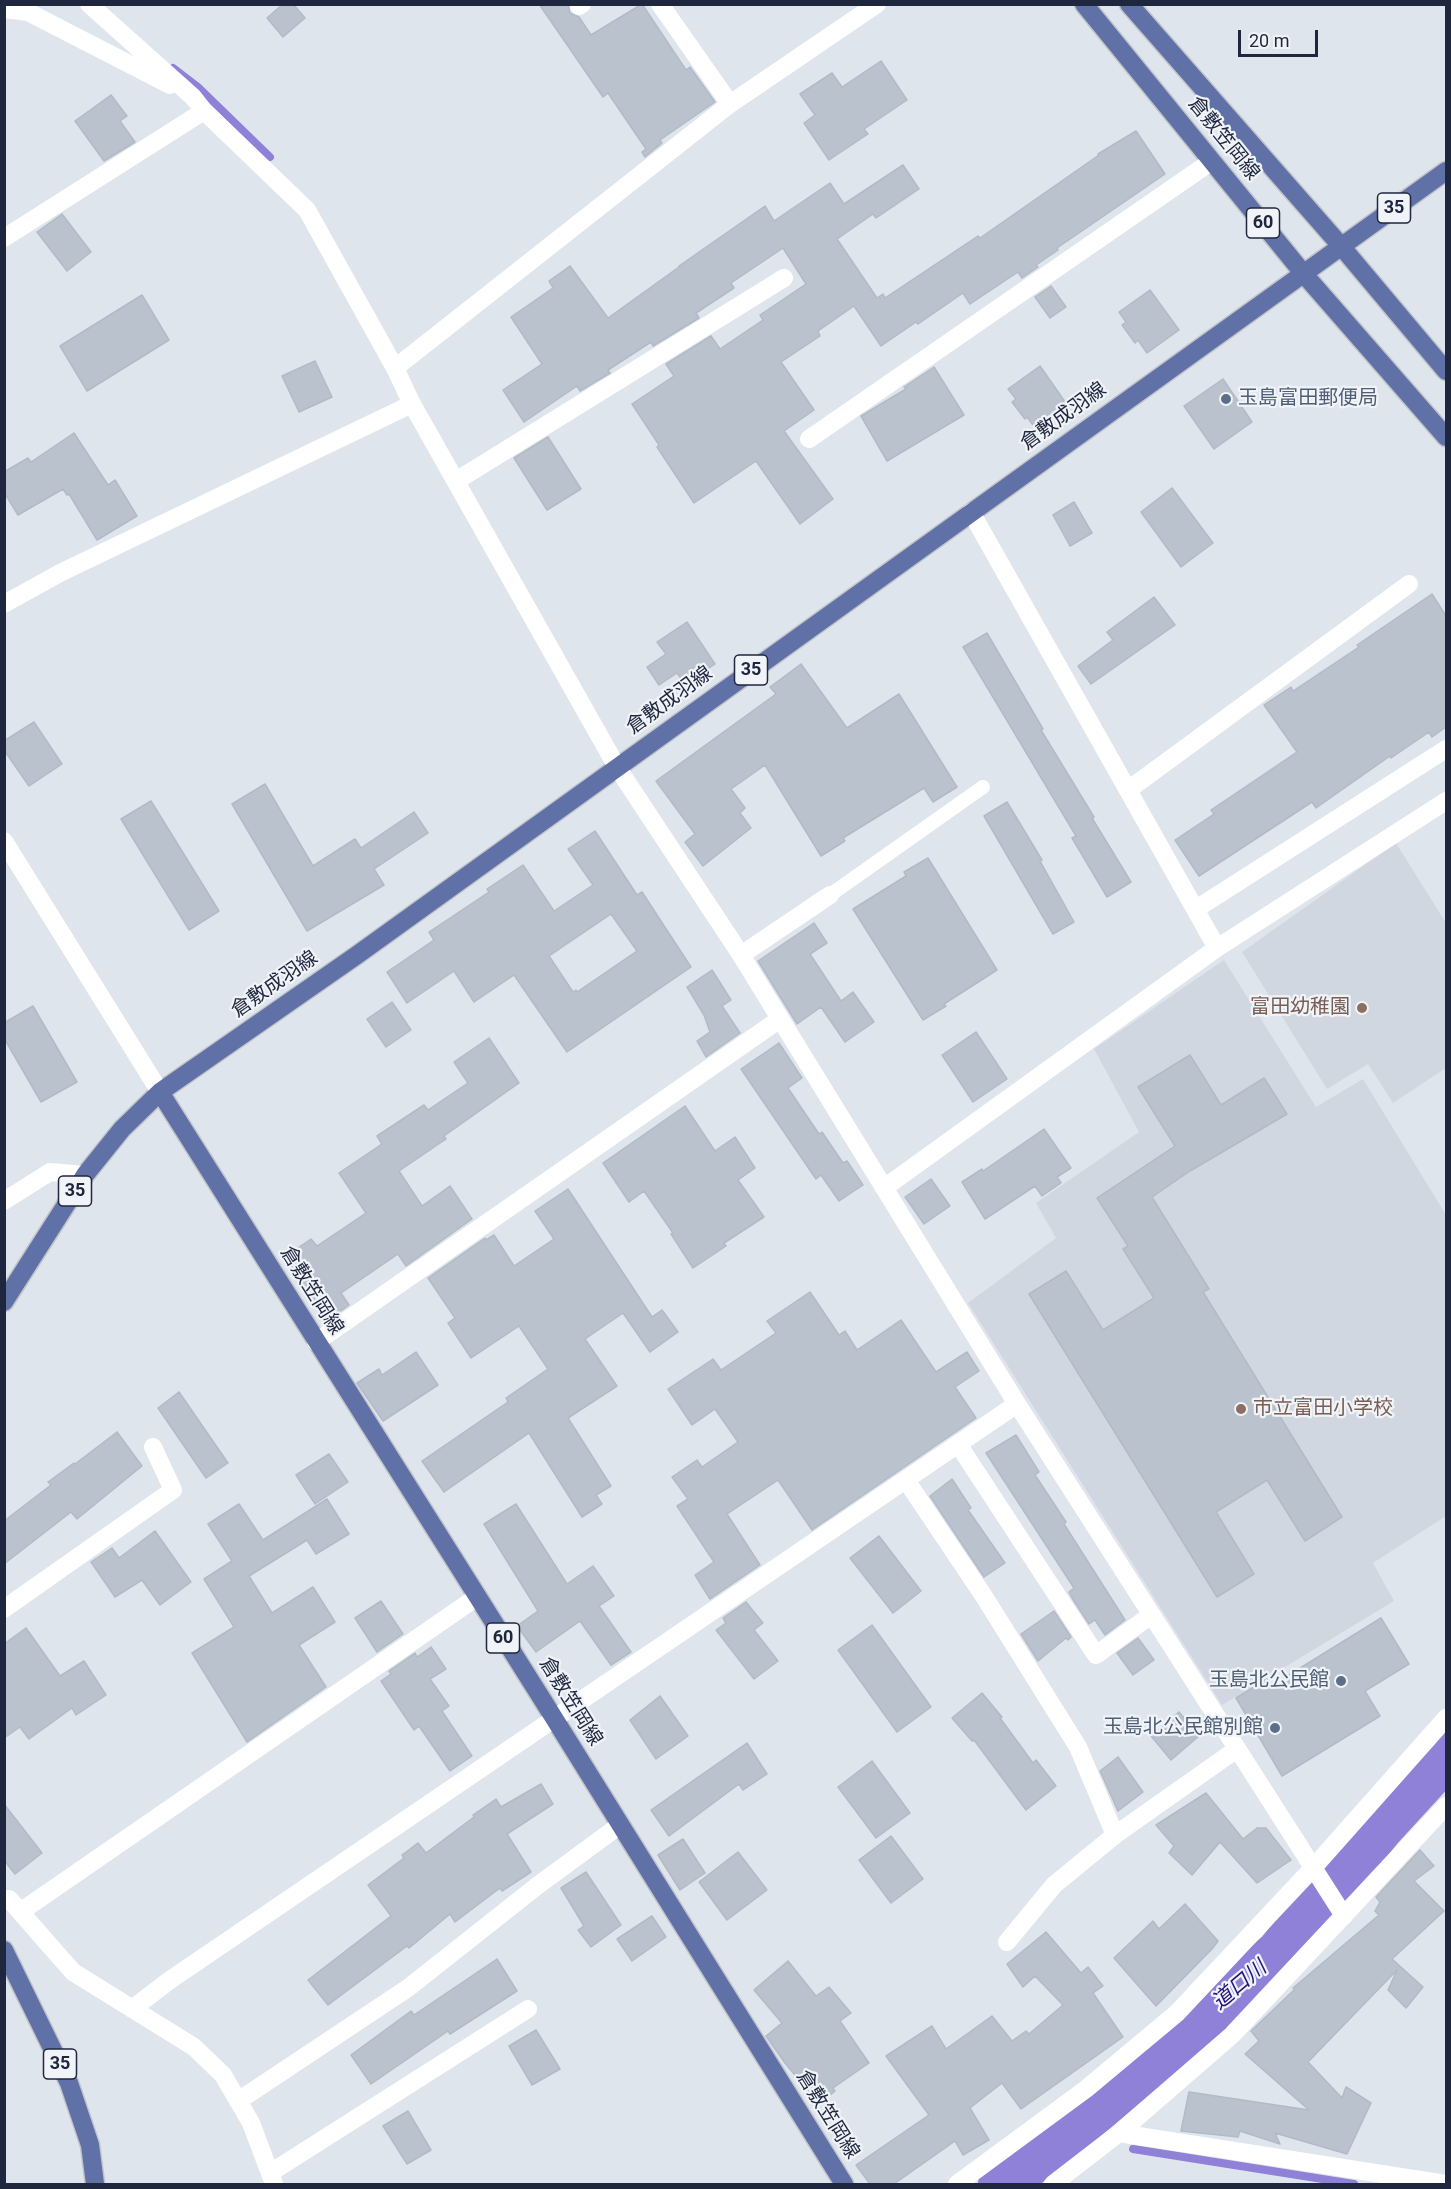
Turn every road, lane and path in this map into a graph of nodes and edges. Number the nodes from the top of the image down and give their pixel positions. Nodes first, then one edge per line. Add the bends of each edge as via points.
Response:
1 (90, 4) edge
2 (660, 4) edge
3 (877, 4) edge
4 (1084, 4) edge
5 (1129, 4) edge
6 (4, 9) edge
7 (199, 104) junction
8 (730, 104) junction
9 (1212, 161) junction
10 (1446, 171) edge
11 (4, 238) edge
12 (1341, 246) junction
13 (1303, 273) junction
14 (784, 278) dead end
15 (394, 368) junction
16 (1446, 370) edge
17 (412, 404) junction
18 (1446, 438) edge
19 (809, 440) dead end
20 (456, 481) junction
21 (971, 512) junction
22 (1409, 584) dead end
23 (4, 604) edge
24 (1446, 748) edge
25 (617, 767) junction
26 (983, 787) dead end
27 (1128, 790) junction
28 (1446, 801) edge
29 (4, 842) edge
30 (830, 896) joint
31 (1196, 909) junction
32 (1217, 948) junction
33 (741, 954) junction
34 (780, 1019) junction
35 (160, 1092) junction
36 (85, 1175) junction
37 (884, 1188) junction
38 (4, 1201) edge
39 (4, 1302) edge
40 (316, 1342) junction
41 (1017, 1404) junction
42 (958, 1444) junction
43 (153, 1447) dead end
44 (906, 1480) junction
45 (477, 1597) junction
46 (4, 1609) edge
47 (1151, 1616) junction
48 (554, 1718) junction
49 (1446, 1718) edge
50 (1237, 1749) junction
51 (1446, 1806) edge
52 (620, 1825) junction
53 (1440, 1825) edge
54 (1115, 1835) junction
55 (1313, 1869) junction
56 (4, 1900) edge
57 (21, 1912) junction
58 (1343, 1915) junction
59 (1007, 1942) dead end
60 (4, 1950) edge
61 (132, 2009) junction
62 (528, 2009) dead end
63 (238, 2101) junction
64 (1119, 2133) junction
65 (272, 2179) edge
66 (95, 2184) edge
67 (844, 2184) edge
68 (957, 2184) edge
69 (1053, 2184) edge
70 (1446, 2184) edge

1 - 7 street
2 - 8 street
3 - 8 street
4 - 9 main road, 倉敷笠岡線 / 60
5 - 12 main road, 倉敷笠岡線 / 60
6 - 7 street via 28,12
7 - 11 street
7 - 15 street via 307,210
8 - 15 street
9 - 13 main road, 倉敷笠岡線 / 60
9 - 19 street
10 - 12 main road, 倉敷成羽線 / 35
12 - 13 main road, 倉敷成羽線 / 35
12 - 16 main road, 倉敷笠岡線 / 60
13 - 18 main road, 倉敷笠岡線 / 60
13 - 21 main road, 倉敷成羽線 / 35
14 - 20 street
15 - 17 street
17 - 20 street
17 - 23 street via 71,567
20 - 25 street
21 - 25 main road, 倉敷成羽線 / 35
21 - 27 street
22 - 27 street
24 - 31 street
25 - 33 street
25 - 35 main road, 倉敷成羽線 / 35
26 - 30 lane
27 - 31 street
28 - 32 street
29 - 35 street
30 - 33 street
31 - 32 street
32 - 37 street
33 - 34 street
34 - 37 street
34 - 40 street
35 - 36 main road, 倉敷成羽線 / 35
35 - 40 main road, 倉敷笠岡線 / 60
36 - 38 street via 50,1172
36 - 39 main road, 倉敷成羽線 / 35
37 - 41 street
40 - 45 main road, 倉敷笠岡線 / 60
41 - 42 street
41 - 47 street
42 - 44 street
42 - 47 street via 1096,1655
43 - 46 street via 173,1490
44 - 48 street
44 - 54 street via 1078,1747
45 - 48 main road, 倉敷笠岡線 / 60
45 - 57 street
47 - 50 street
48 - 52 main road, 倉敷笠岡線 / 60
48 - 61 street
49 - 55 street
50 - 54 street
50 - 55 street
51 - 53 street
52 - 63 street via 408,1988
52 - 67 main road, 倉敷笠岡線 / 60
53 - 58 street
54 - 59 street via 1054,1885
55 - 58 street
55 - 68 street via 1177,2013 1086,2089
56 - 57 street via 9,1899
57 - 61 street via 73,1972
58 - 64 street via 1232,2035
60 - 66 main road, 35 via 69,2083 90,2145
61 - 63 street via 194,2047 223,2075
62 - 65 street
63 - 65 street
64 - 69 street
64 - 70 street

